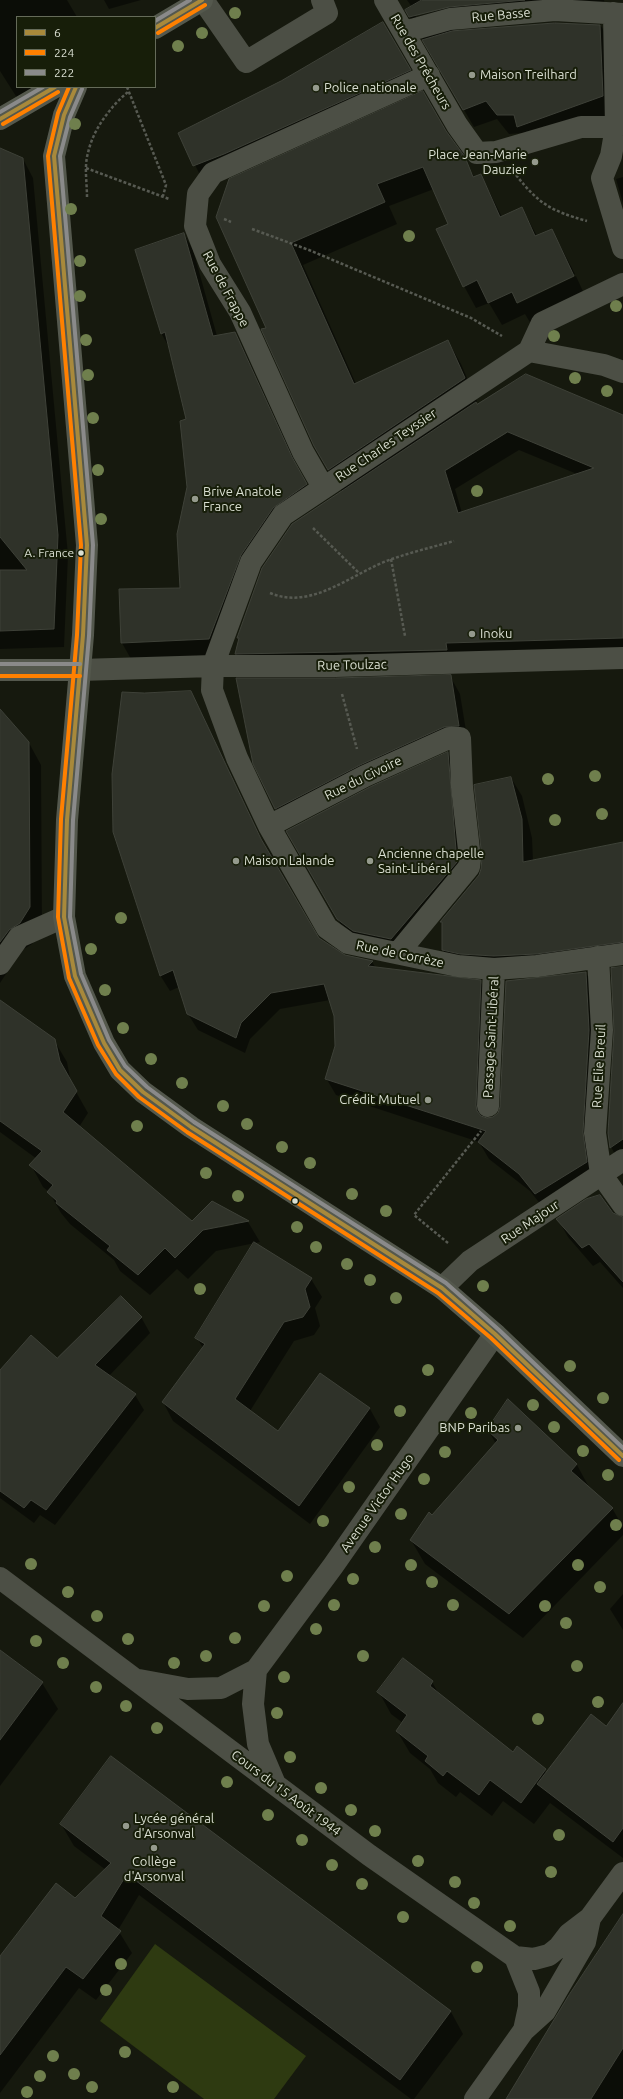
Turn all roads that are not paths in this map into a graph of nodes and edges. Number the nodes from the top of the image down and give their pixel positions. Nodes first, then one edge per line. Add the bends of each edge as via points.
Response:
1 (202, 0) edge
2 (322, 0) edge
3 (385, 0) edge
4 (619, 13) edge
5 (156, 27) edge
6 (404, 32) junction
7 (429, 75) junction
8 (53, 88) edge
9 (76, 88) edge
10 (0, 119) edge
11 (616, 127) junction
12 (617, 157) edge
13 (623, 248) edge
14 (623, 284) edge
15 (529, 351) junction
16 (623, 372) edge
17 (323, 487) junction
18 (623, 658) edge
19 (213, 666) junction
20 (0, 670) edge
21 (80, 670) junction
22 (269, 826) junction
23 (64, 917) junction
24 (398, 953) junction
25 (623, 954) edge
26 (598, 957) junction
27 (0, 964) edge
28 (494, 969) junction
29 (488, 1106) dead end
30 (623, 1160) edge
31 (601, 1174) junction
32 (623, 1205) edge
33 (442, 1288) junction
34 (495, 1334) junction
35 (623, 1456) edge
36 (0, 1578) edge
37 (256, 1670) junction
38 (135, 1679) junction
39 (276, 1785) junction
40 (623, 1873) edge
41 (590, 1918) junction
42 (515, 1957) junction
43 (524, 2030) junction
44 (475, 2099) edge

1 - 2 street via 246,62 327,13
1 - 5 main road
3 - 6 street, Rue des Prêcheurs
4 - 6 street, Rue Basse via 555,10 450,19
4 - 11 street
6 - 7 street, Rue des Prêcheurs
7 - 11 street, Rue des Prêcheurs via 457,125 478,153 496,152 581,127
7 - 17 street, Rue de Frappe via 213,173 198,194 195,226 210,264 240,312 303,452
8 - 10 main road
9 - 21 main road via 64,115 54,156 88,545
11 - 12 street
12 - 13 street via 602,178
14 - 15 street via 542,323
15 - 16 street via 604,365
15 - 17 street, Rue Charles Teyssier
17 - 19 street, Rue Charles Teyssier via 283,515 250,562
18 - 19 street, Rue Toulzac via 335,666
19 - 21 street, Rue Toulzac
19 - 22 street, Rue de Corrèze via 212,690 237,758
20 - 21 main road
21 - 23 main road via 68,820
22 - 24 street, Rue de Corrèze via 327,928 348,943
22 - 24 street, Rue du Civoire via 365,776 449,738 460,738 469,867
23 - 27 street via 19,937
23 - 33 main road via 75,976 104,1043 120,1070 143,1092 191,1127
24 - 28 street, Rue de Corrèze via 458,966
25 - 26 street, Rue de Corrèze
26 - 28 street, Rue de Corrèze
26 - 31 street, Rue Elie Breuil via 602,1030 595,1134
28 - 29 street, Passage Saint-Libéral
30 - 31 street, Rue Majour
31 - 32 street
31 - 33 street, Rue Majour via 470,1262
33 - 34 main road
34 - 35 main road
34 - 37 street, Avenue Victor Hugo via 337,1560
36 - 38 street, Cours du 15 Août 1944
37 - 38 street, Avenue Victor Hugo via 221,1688 188,1688
37 - 39 street via 253,1704 258,1744
38 - 39 street, Cours du 15 Août 1944
39 - 42 street, Cours du 15 Août 1944 via 368,1855
40 - 41 street
41 - 42 street via 569,1934 559,1948 549,1955 534,1959
41 - 43 street via 585,1942 545,2011
42 - 43 street via 529,1992
43 - 44 street

